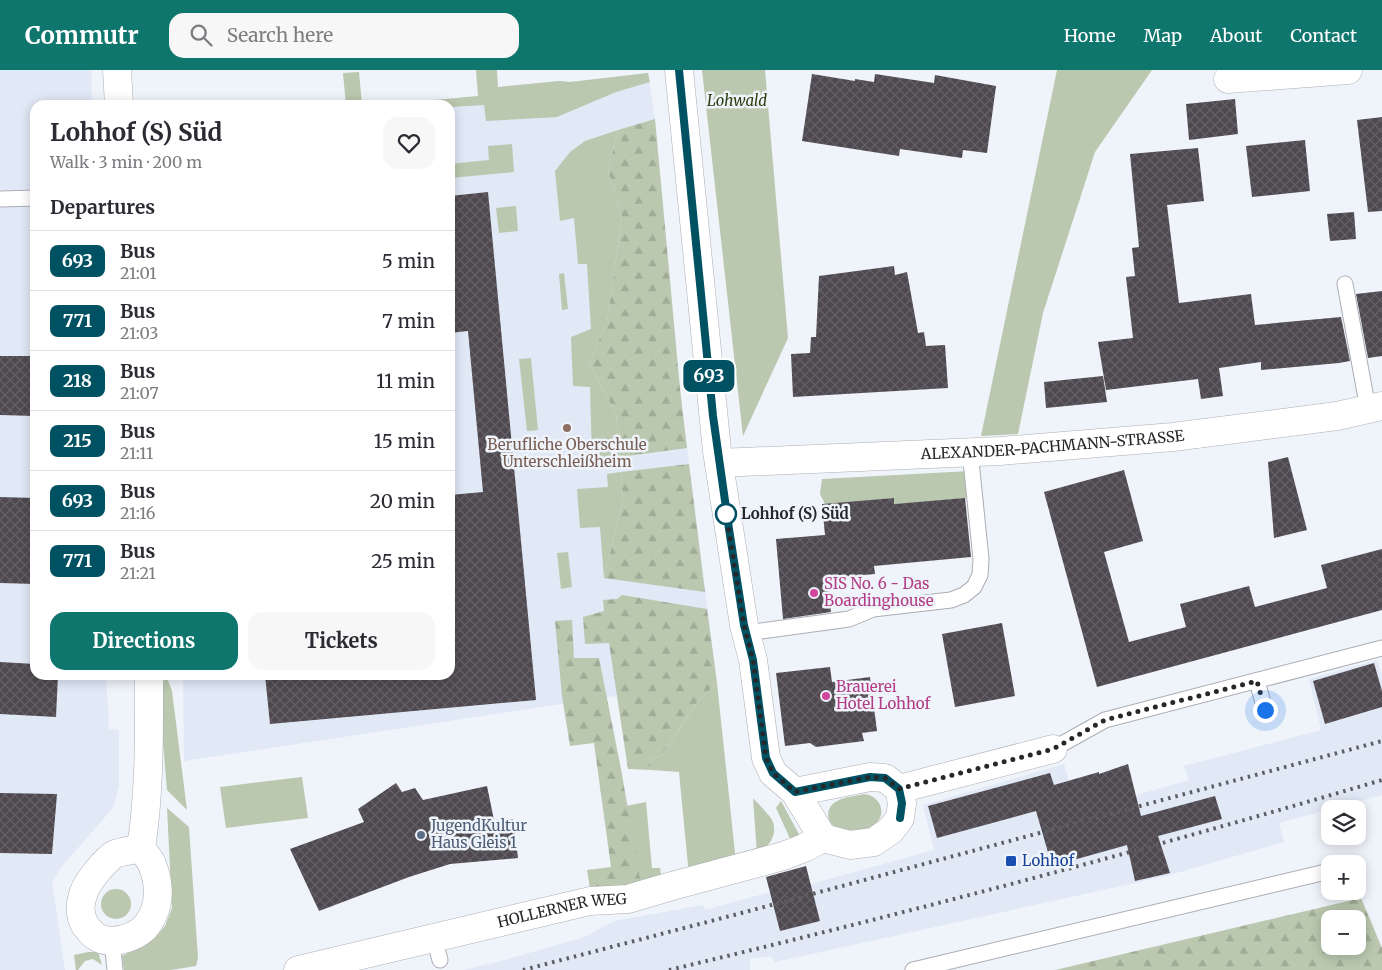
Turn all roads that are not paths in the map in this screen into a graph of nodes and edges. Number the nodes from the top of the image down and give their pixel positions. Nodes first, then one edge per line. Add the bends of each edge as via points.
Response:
1 (117, 70) edge
2 (679, 70) edge
3 (1348, 70) edge
4 (1228, 80) dead end
5 (119, 100) edge
6 (30, 198) edge
7 (0, 199) edge
8 (1345, 284) dead end
9 (1375, 407) edge
10 (970, 452) junction
11 (719, 463) junction
12 (746, 633) junction
13 (1382, 648) edge
14 (149, 680) edge
15 (1257, 681) junction
16 (1265, 710) dead end
17 (1053, 749) joint
18 (899, 789) junction
19 (795, 792) junction
20 (823, 838) junction
21 (141, 848) junction
22 (1321, 873) edge
23 (112, 940) junction
24 (115, 970) edge
25 (298, 970) edge
26 (913, 970) edge

1 - 5 street
2 - 11 street
3 - 4 street
6 - 7 lane
8 - 9 lane
9 - 10 street, ALEXANDER-PACHMANN-STRASSE via 1337,416 1173,437
10 - 11 street, ALEXANDER-PACHMANN-STRASSE
10 - 12 lane via 981,559 980,575 974,587 951,600 873,610 849,618
11 - 12 street
12 - 19 street via 753,660 766,758 773,773
13 - 15 lane
14 - 21 street via 149,745
15 - 16 lane
15 - 17 lane via 1105,720
17 - 18 street
18 - 19 street via 885,778 870,777
18 - 20 street via 902,803 900,818 891,830 874,842 850,845
19 - 20 street
20 - 25 street, HOLLERNER WEG via 783,856 628,899 590,901 437,949
21 - 23 street via 153,866 159,889 156,908 141,930 125,939
21 - 23 street via 115,855 93,875 81,900 83,921 88,930 103,940
22 - 26 lane
23 - 24 lane

